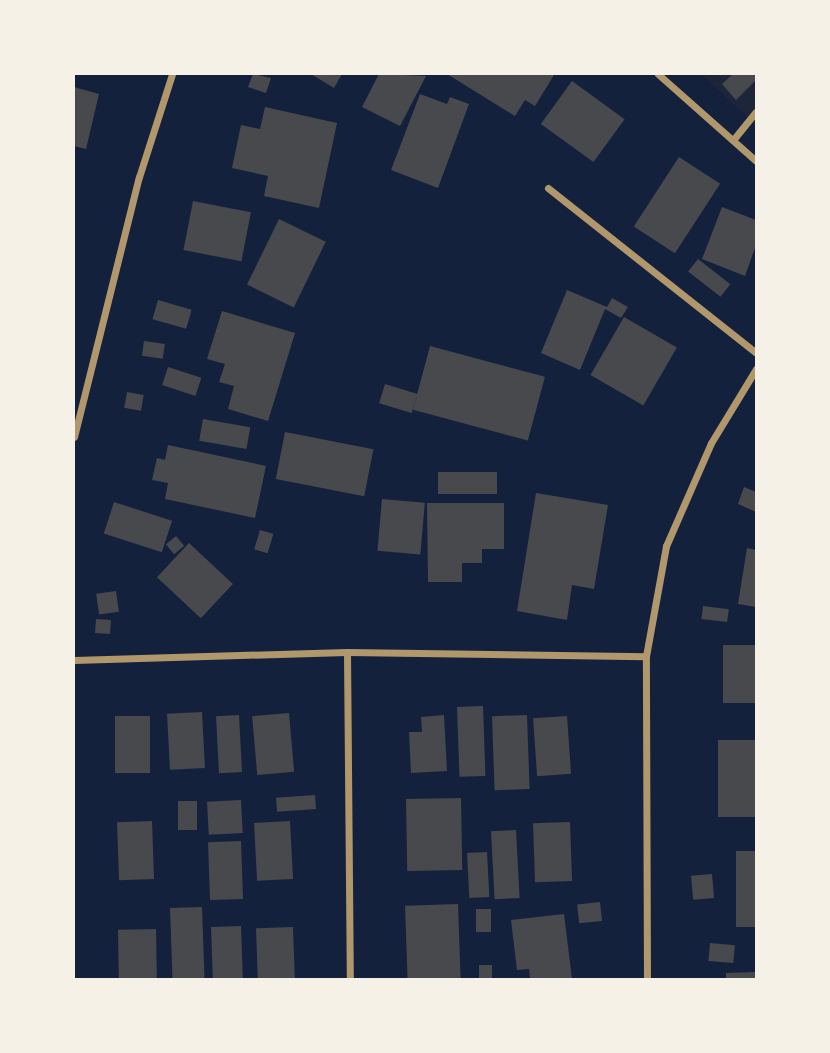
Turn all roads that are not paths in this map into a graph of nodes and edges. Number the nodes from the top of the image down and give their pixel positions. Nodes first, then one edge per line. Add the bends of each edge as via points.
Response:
1 (172, 74) edge
2 (658, 74) edge
3 (757, 112) edge
4 (733, 139) junction
5 (757, 161) edge
6 (548, 188) dead end
7 (757, 353) edge
8 (757, 369) edge
9 (74, 436) edge
10 (347, 652) junction
11 (646, 656) junction
12 (74, 660) edge
13 (350, 979) edge
14 (647, 979) edge

1 - 9 street via 139,177
2 - 4 street
3 - 4 street
4 - 5 street
6 - 7 street
8 - 11 street via 711,443 666,546
10 - 11 street
10 - 12 street
10 - 13 street
11 - 14 street

